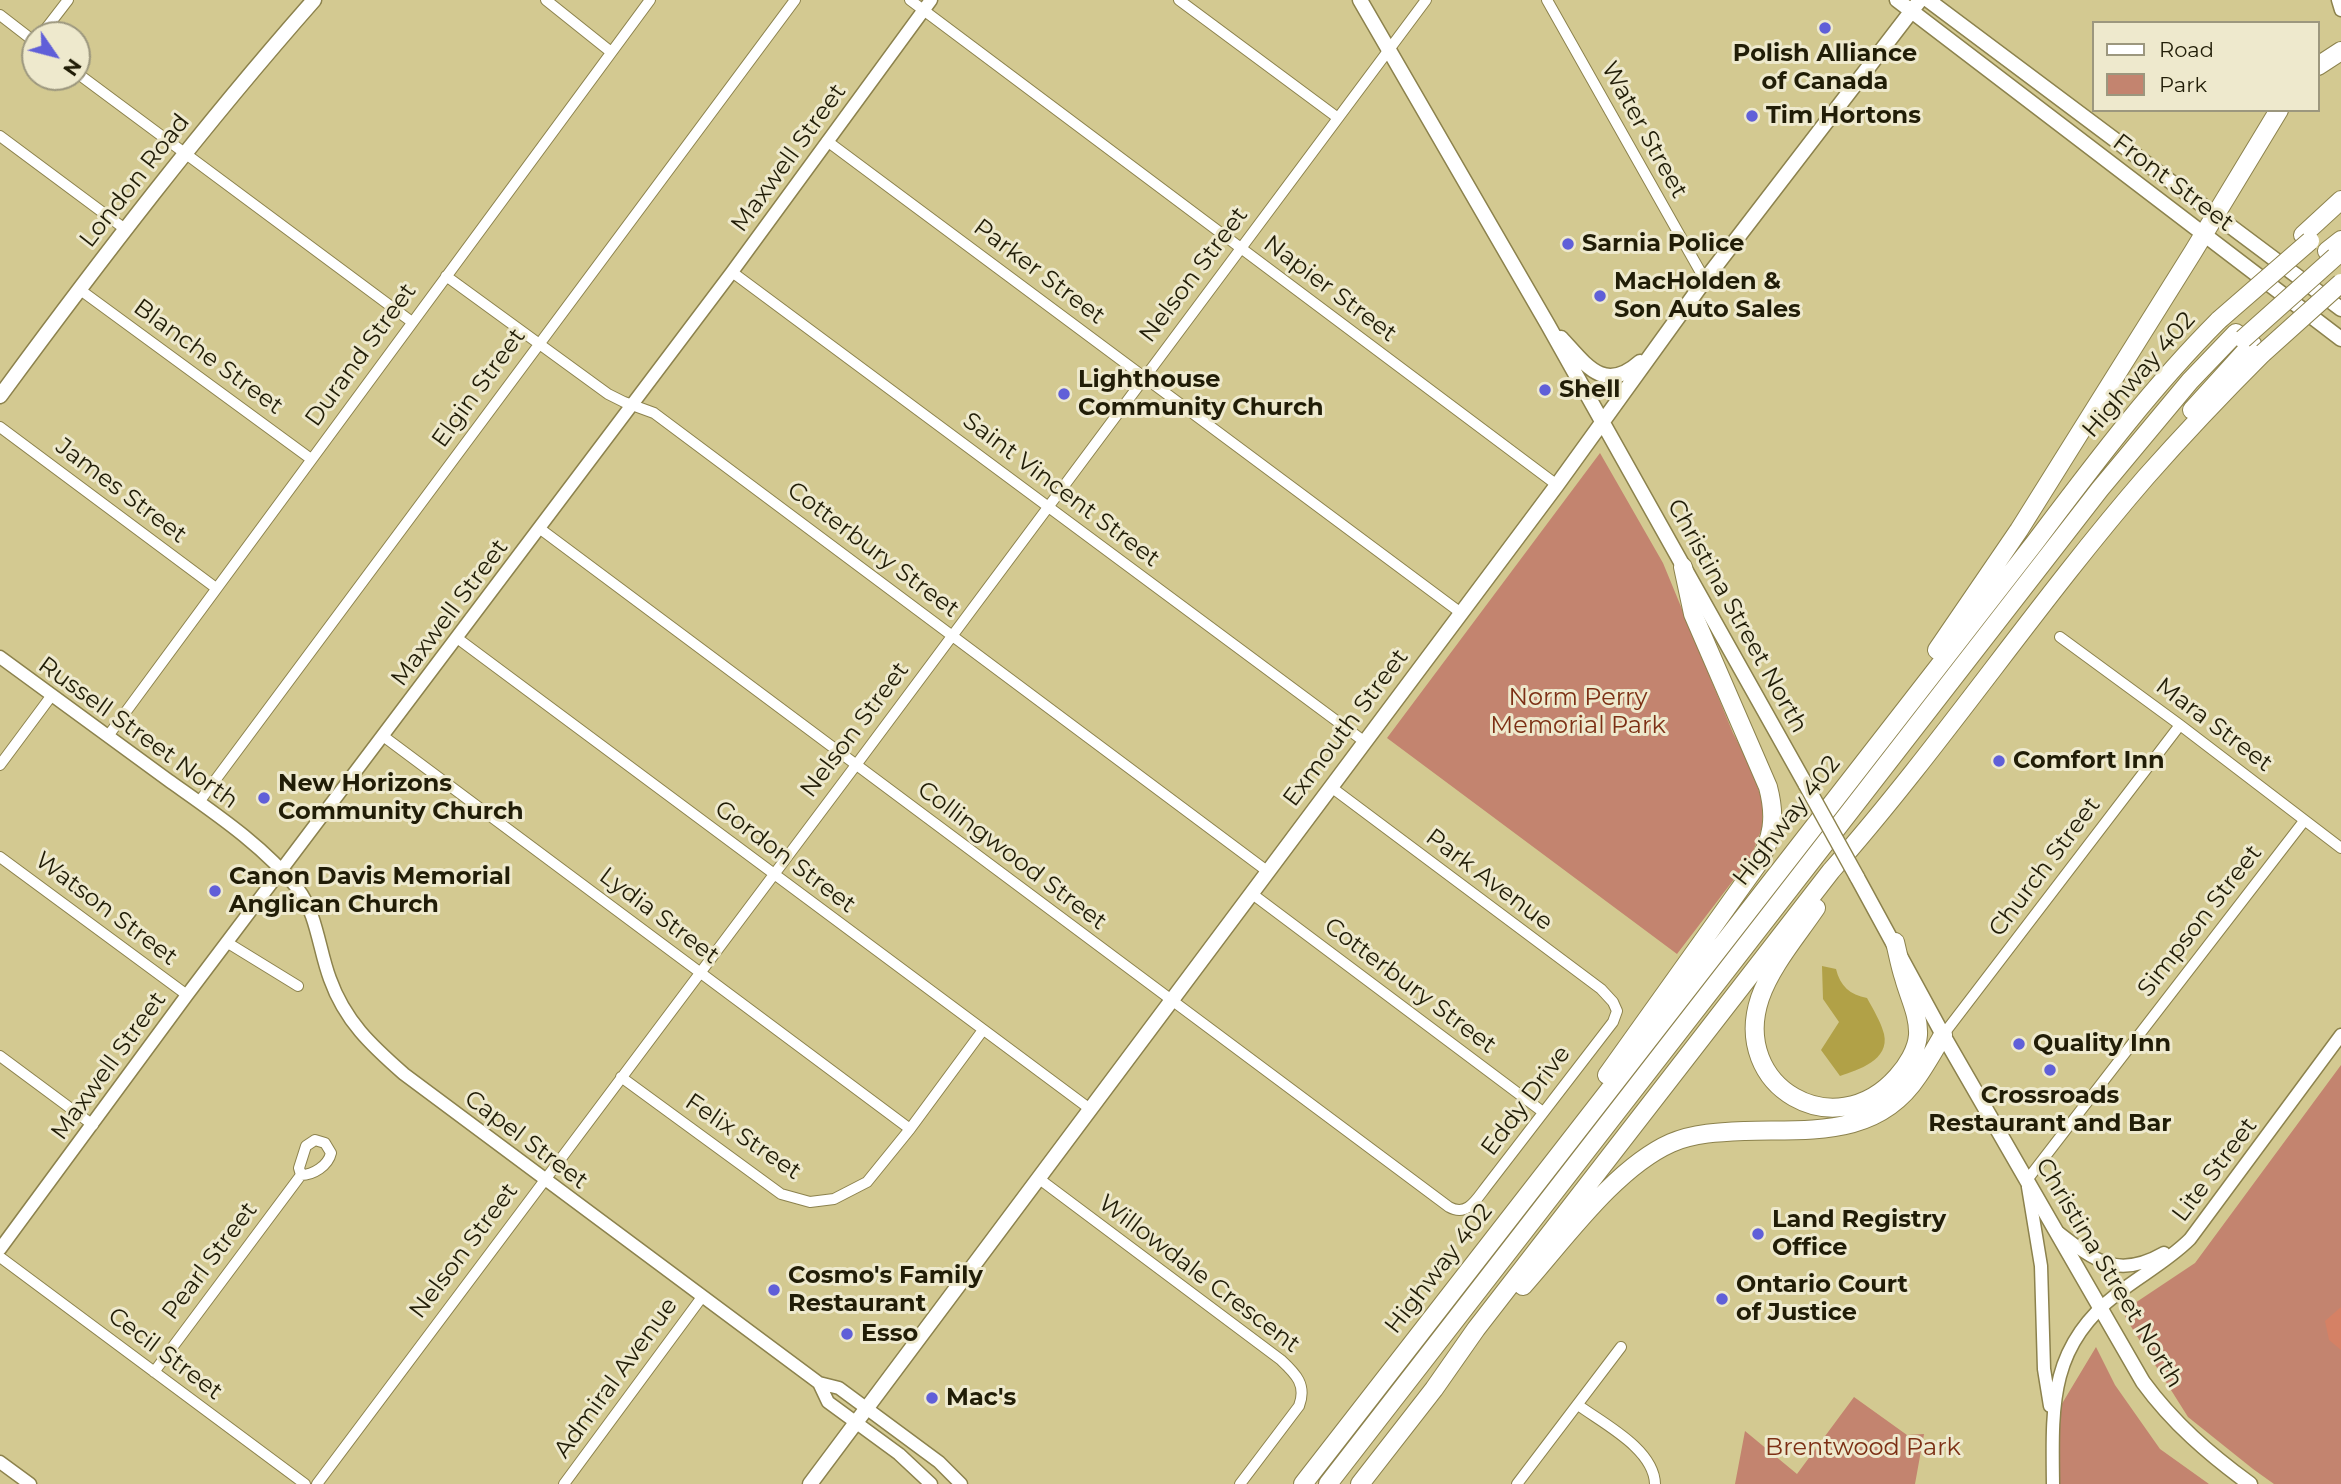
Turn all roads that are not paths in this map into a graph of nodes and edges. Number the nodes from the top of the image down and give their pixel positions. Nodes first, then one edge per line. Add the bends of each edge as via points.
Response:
1 (68, 0) edge
2 (314, 0) edge
3 (546, 0) edge
4 (650, 0) edge
5 (794, 0) edge
6 (910, 0) edge
7 (1179, 0) edge
8 (1360, 0) edge
9 (1426, 0) edge
10 (1547, 0) edge
11 (1897, 0) edge
12 (1928, 0) edge
13 (2337, 0) edge
14 (927, 5) edge
15 (1915, 6) edge
16 (2341, 10) edge
17 (0, 15) edge
18 (52, 21) edge
19 (21, 31) edge
20 (1388, 50) junction
21 (2341, 51) edge
22 (611, 52) junction
23 (2320, 65) edge
24 (91, 83) edge
25 (2278, 112) edge
26 (1338, 118) junction
27 (0, 136) edge
28 (827, 141) junction
29 (185, 152) junction
30 (2341, 200) edge
31 (2215, 214) junction
32 (2341, 216) edge
33 (125, 229) junction
34 (2203, 235) junction
35 (2307, 238) junction
36 (1241, 248) junction
37 (2337, 253) edge
38 (732, 272) junction
39 (446, 276) junction
40 (1705, 281) junction
41 (2341, 284) edge
42 (79, 289) junction
43 (2341, 309) edge
44 (412, 322) junction
45 (1548, 325) junction
46 (2341, 339) edge
47 (2249, 342) junction
48 (538, 343) junction
49 (1658, 345) junction
50 (1144, 376) junction
51 (0, 396) edge
52 (631, 405) junction
53 (1602, 423) junction
54 (0, 427) edge
55 (311, 460) junction
56 (1557, 485) junction
57 (1048, 507) junction
58 (539, 528) junction
59 (1683, 566) junction
60 (216, 588) junction
61 (1461, 613) junction
62 (951, 635) junction
63 (2060, 637) dead end
64 (457, 638) junction
65 (0, 657) edge
66 (52, 695) junction
67 (2180, 725) junction
68 (108, 736) junction
69 (383, 736) junction
70 (1365, 742) junction
71 (0, 765) edge
72 (856, 765) junction
73 (1331, 787) junction
74 (199, 802) junction
75 (2305, 821) junction
76 (1870, 827) junction
77 (2341, 848) edge
78 (0, 857) edge
79 (283, 870) junction
80 (1267, 872) junction
81 (773, 875) junction
82 (1774, 878) junction
83 (1251, 893) junction
84 (1895, 942) junction
85 (228, 943) junction
86 (700, 973) junction
87 (298, 986) dead end
88 (187, 995) junction
89 (1171, 1001) junction
90 (1617, 1011) joint
91 (983, 1030) junction
92 (1942, 1035) junction
93 (2341, 1035) edge
94 (0, 1056) edge
95 (621, 1077) junction
96 (1090, 1109) junction
97 (1543, 1112) junction
98 (93, 1125) junction
99 (910, 1129) junction
100 (301, 1175) dead end
101 (1038, 1178) junction
102 (544, 1180) junction
103 (2027, 1180) junction
104 (1462, 1211) joint
105 (2201, 1226) junction
106 (2057, 1231) junction
107 (0, 1249) edge
108 (0, 1257) edge
109 (702, 1297) junction
110 (2100, 1308) junction
111 (1621, 1347) dead end
112 (154, 1372) junction
113 (819, 1383) junction
114 (1434, 1389) junction
115 (1578, 1405) junction
116 (865, 1408) junction
117 (1359, 1411) junction
118 (855, 1422) junction
119 (2052, 1423) junction
120 (0, 1462) edge
121 (950, 1472) junction
122 (30, 1484) edge
123 (305, 1484) edge
124 (317, 1484) edge
125 (564, 1484) edge
126 (810, 1484) edge
127 (931, 1484) edge
128 (961, 1484) edge
129 (968, 1484) edge
130 (1240, 1484) edge
131 (1303, 1484) edge
132 (1328, 1484) edge
133 (1342, 1484) edge
134 (1360, 1484) edge
135 (1517, 1484) edge
136 (1655, 1484) edge
137 (2053, 1484) edge
138 (2250, 1484) edge

1 - 18 street
2 - 29 main road, London Road
3 - 22 street
4 - 22 street, Durand Street
5 - 48 street, Elgin Street
6 - 14 street, Napier Street
7 - 26 street
8 - 20 main road, Christina Street North
9 - 20 street, Nelson Street
10 - 40 street, Water Street
11 - 15 main road, Front Street
12 - 31 main road, Front Street
13 - 16 street
14 - 28 street, Maxwell Street
14 - 36 street, Napier Street
15 - 34 main road, Front Street
15 - 40 main road, Exmouth Street
17 - 19 street
20 - 26 street, Nelson Street
20 - 45 main road, Christina Street North
21 - 23 highway
22 - 39 street, Durand Street
24 - 29 street
25 - 31 highway
26 - 36 street, Nelson Street
27 - 33 street
28 - 38 street, Maxwell Street
28 - 50 street, Parker Street
29 - 33 main road, London Road
29 - 44 street
30 - 35 highway
31 - 34 highway
31 - 43 main road, Front Street
32 - 35 highway, Highway 402
33 - 42 main road, London Road
34 - 46 main road, Front Street
34 - 82 highway via 1980,589
35 - 82 highway, Highway 402, bridge via 2186,353 2109,444
36 - 50 street, Nelson Street
36 - 56 street, Napier Street
37 - 47 highway, bridge
38 - 52 street, Maxwell Street
38 - 57 street, Saint Vincent Street
39 - 44 street, Durand Street
39 - 48 street, Cotterbury Street
40 - 49 main road, Exmouth Street
41 - 47 highway, bridge
42 - 51 main road, London Road
42 - 55 street, Blanche Street
44 - 55 street, Durand Street
45 - 49 main road via 1593,371 1607,377 1630,370
45 - 53 main road, Christina Street North
47 - 76 highway
47 - 132 highway via 2190,382 2100,489
47 - 133 highway via 2164,426
48 - 52 street, Cotterbury Street via 608,394
48 - 74 street, Elgin Street
49 - 53 main road, Exmouth Street
50 - 57 street, Nelson Street
50 - 61 street, Parker Street
52 - 58 street, Maxwell Street
52 - 62 street, Cotterbury Street via 659,417
53 - 56 main road, Exmouth Street
53 - 59 main road, Christina Street North
54 - 60 street, James Street
55 - 60 street, Durand Street
56 - 61 main road, Exmouth Street
57 - 62 street, Nelson Street
57 - 70 street, Saint Vincent Street
58 - 64 street, Maxwell Street
58 - 72 street, Collingwood Street
59 - 84 main road, Christina Street North, bridge
59 - 117 highway via 1693,614 1768,788 1773,811 1769,843 1618,1059 1434,1301
60 - 68 street, Durand Street
61 - 70 main road, Exmouth Street
62 - 72 street, Nelson Street
62 - 80 street, Cotterbury Street
63 - 67 street, Mara Street
64 - 69 street, Maxwell Street
64 - 81 street, Gordon Street
65 - 66 street, Russell Street North
66 - 68 street, Russell Street North
66 - 71 street
67 - 75 street, Mara Street
67 - 92 street, Church Street
68 - 74 street, Russell Street North
69 - 79 street, Maxwell Street
69 - 86 street, Lydia Street
70 - 73 main road, Exmouth Street
72 - 81 street, Nelson Street
72 - 89 street, Collingwood Street
73 - 80 main road, Exmouth Street
73 - 90 street, Park Avenue via 1601,989
74 - 79 street, Russell Street North
75 - 77 street, Mara Street
75 - 103 street, Simpson Street
76 - 84 highway via 1760,998 1754,1034 1757,1050 1769,1074 1790,1095 1815,1106 1847,1108 1877,1097 1902,1071 1915,1048 1918,1023
76 - 114 highway via 1831,871
78 - 88 street, Watson Street
79 - 85 street, Maxwell Street
79 - 102 street, Capel Street via 301,892 347,1018 404,1074
80 - 83 main road, Exmouth Street
81 - 86 street, Nelson Street
81 - 91 street, Gordon Street
82 - 117 highway, Highway 402
83 - 89 main road, Exmouth Street
83 - 97 street, Cotterbury Street
84 - 92 main road, Christina Street North
85 - 87 street
85 - 88 street, Maxwell Street
86 - 95 street, Nelson Street
86 - 99 street, Lydia Street
88 - 98 street, Maxwell Street
89 - 96 main road, Exmouth Street
89 - 104 street, Collingwood Street via 1449,1207
90 - 97 street, Eddy Drive
91 - 96 street, Gordon Street
91 - 99 street, Felix Street
92 - 103 main road, Christina Street North
92 - 114 highway via 1917,1078 1873,1117 1835,1128 1692,1137 1673,1142 1634,1166
93 - 105 street, Lite Street
94 - 98 street
95 - 99 street, Felix Street via 781,1194 810,1202 834,1199 867,1182
95 - 102 street, Nelson Street
96 - 101 main road, Exmouth Street
97 - 104 street, Eddy Drive via 1471,1206
98 - 107 street, Maxwell Street
100 - 112 street, Pearl Street
101 - 116 main road, Exmouth Street
101 - 130 street, Willowdale Crescent via 1299,1378 1303,1396 1299,1406
102 - 109 street, Capel Street
102 - 124 street, Nelson Street
103 - 106 main road, Christina Street North
103 - 119 street via 2041,1266 2044,1369
105 - 106 street via 2174,1248 2129,1267 2094,1259
105 - 110 street, Lite Street via 2168,1259
106 - 110 main road, Christina Street North
108 - 112 street, Cecil Street
109 - 113 street, Capel Street
109 - 125 street, Admiral Avenue
110 - 119 street, Lite Street via 2065,1357
110 - 138 main road, Christina Street North via 2157,1402 2194,1440
111 - 115 street
112 - 123 street, Cecil Street
113 - 116 street, Capel Street via 839,1388
113 - 118 street, Capel Street via 828,1402
114 - 134 highway
115 - 135 street
115 - 136 street via 1640,1451 1652,1467
116 - 118 main road, Exmouth Street
116 - 121 street, Capel Street
117 - 131 highway, Highway 402
118 - 126 main road, Exmouth Street
118 - 127 street, Capel Street
119 - 137 street
120 - 122 street
121 - 128 street, Capel Street
121 - 129 street, Capel Street

